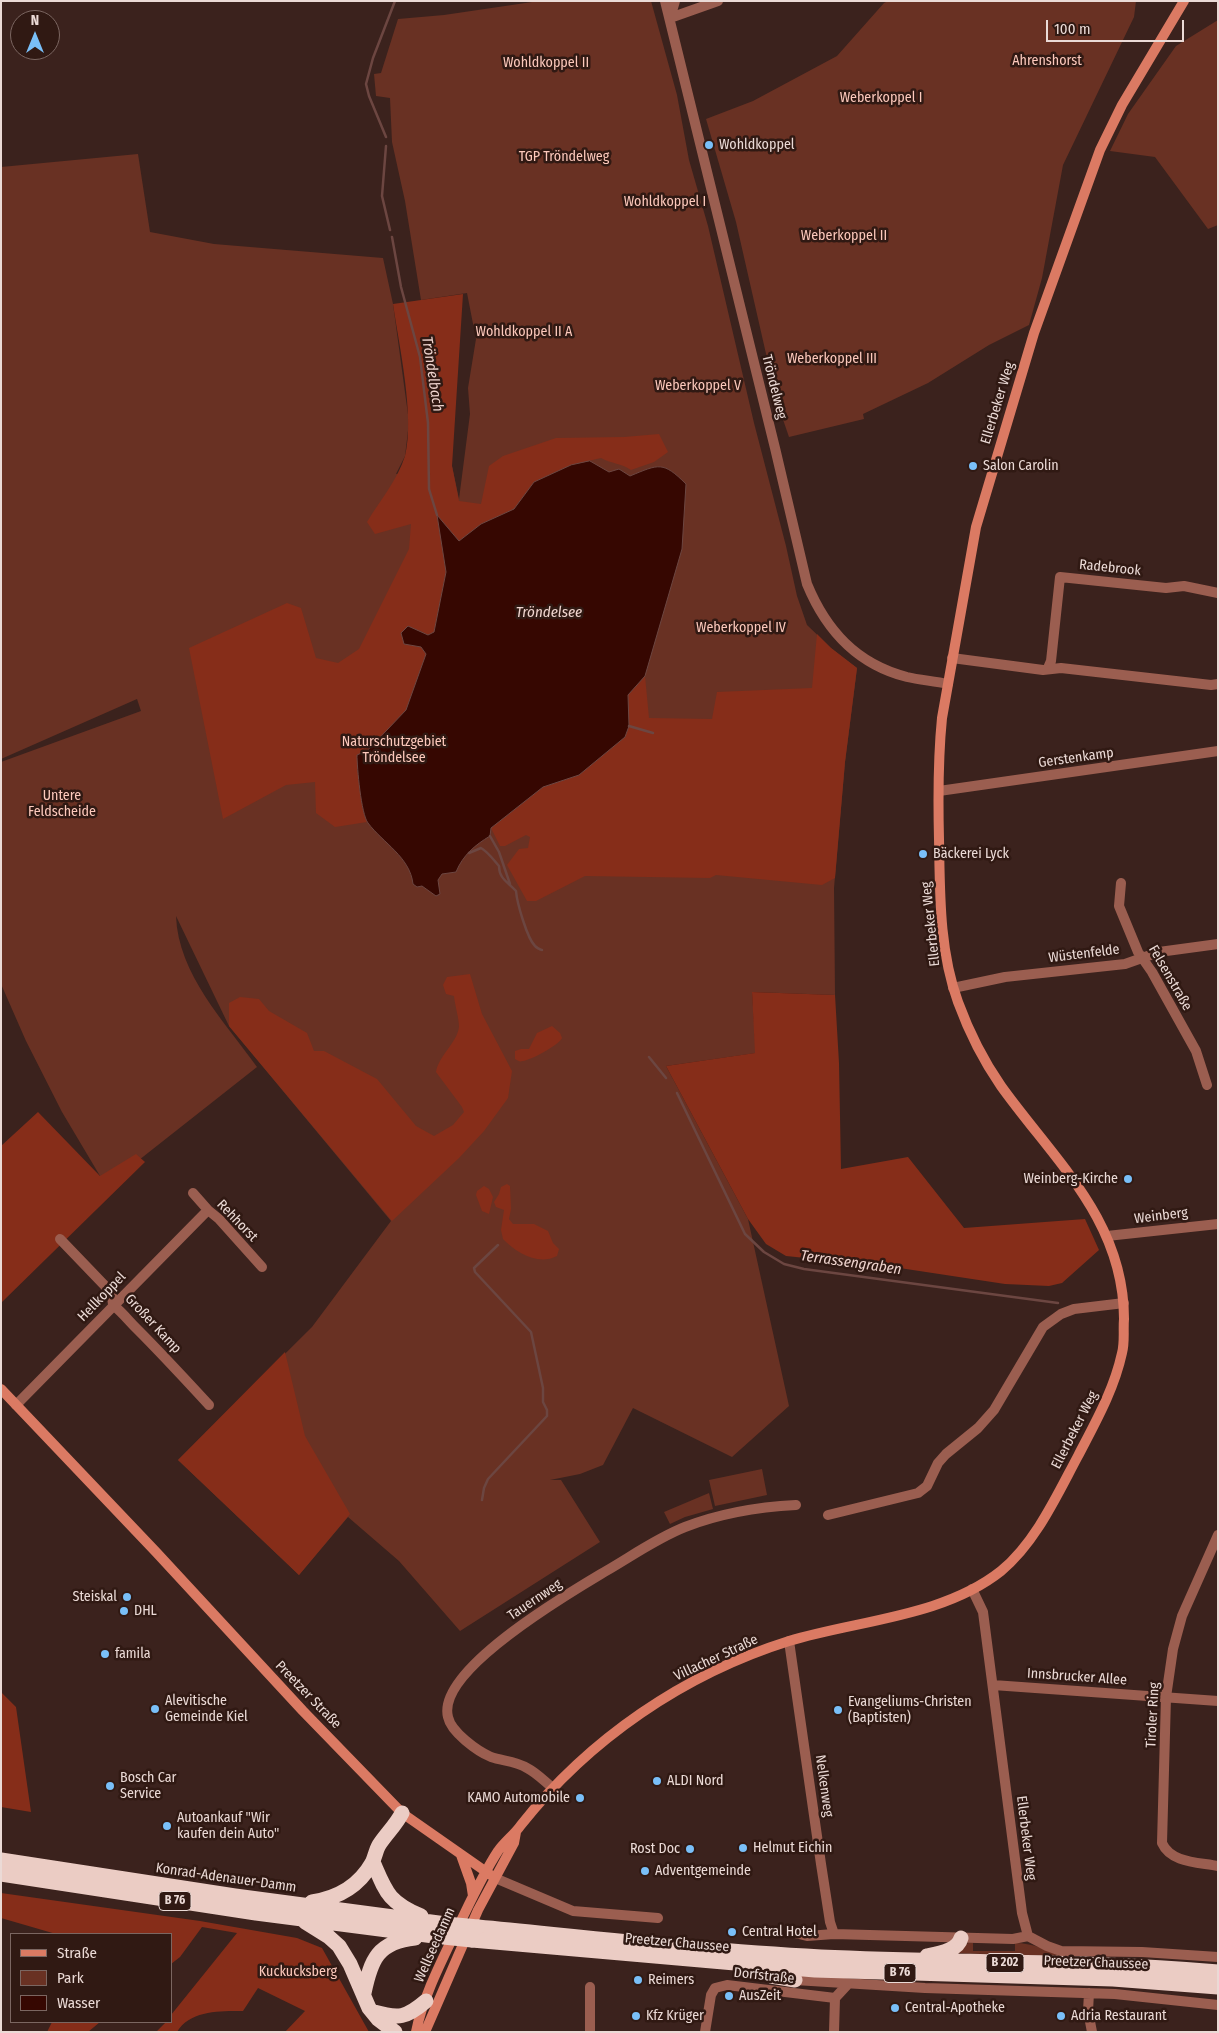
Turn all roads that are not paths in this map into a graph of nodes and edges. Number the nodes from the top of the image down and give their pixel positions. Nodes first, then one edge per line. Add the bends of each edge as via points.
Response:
1 (664, 1) edge
2 (675, 1) edge
3 (718, 1) edge
4 (1184, 1) edge
5 (670, 18) junction
6 (1218, 593) edge
7 (952, 658) junction
8 (1048, 668) junction
9 (948, 684) junction
10 (1218, 684) edge
11 (1218, 751) edge
12 (939, 791) junction
13 (1121, 883) dead end
14 (1218, 944) edge
15 (1143, 959) junction
16 (953, 988) junction
17 (1207, 1085) dead end
18 (193, 1193) dead end
19 (208, 1210) junction
20 (1218, 1224) edge
21 (1107, 1236) junction
22 (60, 1239) dead end
23 (262, 1267) dead end
24 (1124, 1303) junction
25 (113, 1305) junction
26 (1, 1389) edge
27 (16, 1405) junction
28 (209, 1405) dead end
29 (796, 1505) dead end
30 (828, 1515) dead end
31 (1218, 1535) edge
32 (972, 1589) junction
33 (789, 1642) junction
34 (993, 1685) junction
35 (1166, 1697) junction
36 (1218, 1701) edge
37 (554, 1789) junction
38 (402, 1813) junction
39 (516, 1832) junction
40 (461, 1855) junction
41 (1, 1860) edge
42 (373, 1862) junction
43 (1218, 1866) edge
44 (486, 1872) junction
45 (1, 1874) edge
46 (495, 1878) junction
47 (473, 1896) junction
48 (299, 1912) junction
49 (658, 1918) dead end
50 (439, 1927) junction
51 (791, 1932) dead end
52 (475, 1934) junction
53 (834, 1934) junction
54 (1028, 1936) junction
55 (961, 1938) junction
56 (1218, 1957) edge
57 (901, 1960) junction
58 (747, 1965) junction
59 (1213, 1970) edge
60 (795, 1980) joint
61 (1176, 1983) junction
62 (848, 1984) junction
63 (1218, 1986) edge
64 (590, 1987) dead end
65 (364, 1993) junction
66 (1089, 1993) junction
67 (1218, 1996) edge
68 (835, 1998) junction
69 (426, 2001) junction
70 (1218, 2005) edge
71 (371, 2011) junction
72 (379, 2032) edge
73 (395, 2032) edge
74 (416, 2032) edge
75 (425, 2032) edge
76 (590, 2032) edge
77 (705, 2032) edge
78 (834, 2032) edge
79 (1092, 2032) edge

1 - 5 street, Tröndelweg
2 - 5 street, Tröndelweg
3 - 5 street
4 - 7 street, Ellerbeker Weg via 1122,105 1100,150 1068,237 1029,350 978,522
5 - 9 street, Tröndelweg via 807,584 827,624 854,651 895,673
6 - 8 street, Radebrook via 1184,586 1166,588 1060,577
7 - 8 street via 1043,670
7 - 9 street, Ellerbeker Weg
8 - 10 street
9 - 12 street, Ellerbeker Weg via 940,733
11 - 12 street, Gerstenkamp
12 - 16 street, Ellerbeker Weg via 942,928
13 - 15 street, Felsenstraße via 1119,906
14 - 15 street, Wüstenfelde via 1159,952
15 - 16 street, Wüstenfelde
15 - 17 street, Felsenstraße via 1196,1051
16 - 21 street, Ellerbeker Weg via 986,1062 1078,1185
18 - 19 street, Rehhorst
19 - 23 street, Rehhorst
19 - 25 street, Hellkoppel
20 - 21 street, Weinberg
21 - 24 street, Ellerbeker Weg via 1117,1265
22 - 25 street, Großer Kamp via 108,1289
24 - 30 street via 1074,1309 1043,1327 994,1410 946,1454 927,1486 918,1493
24 - 32 street, Ellerbeker Weg via 1123,1350 1106,1404 1029,1540 1001,1571
25 - 27 street, Hellkoppel
25 - 28 street, Großer Kamp
26 - 27 street, Preetzer Straße
27 - 38 street, Preetzer Straße
29 - 37 street, Tauernweg via 760,1507 720,1515 667,1534 529,1619 483,1656 456,1687 448,1700 447,1715 451,1727 485,1754 528,1768
31 - 35 street, Tiroler Ring via 1182,1616
32 - 33 street, Villacher Straße via 918,1610
32 - 34 street, Ellerbeker Weg via 983,1612
33 - 37 street, Villacher Straße via 701,1677 663,1699 607,1739
33 - 53 street, Nelkenweg
34 - 35 street, Innsbrucker Allee
34 - 54 street, Ellerbeker Weg via 1021,1905
35 - 36 street, Innsbrucker Allee
35 - 43 street, Tiroler Ring via 1162,1843 1170,1854 1179,1859
37 - 39 street, Villacher Straße
38 - 40 street, Preetzer Straße
38 - 42 highway via 377,1848
39 - 44 street, Villacher Straße via 507,1839
39 - 46 street, Villacher Straße via 514,1843
40 - 44 street, Preetzer Straße
40 - 47 street
41 - 48 highway, Konrad-Adenauer-Damm / B 76
42 - 48 highway via 362,1878 344,1892
42 - 50 highway via 390,1897
44 - 46 street, Preetzer Straße
44 - 47 street, Wellseedamm
45 - 48 highway, Konrad-Adenauer-Damm / B 76
46 - 49 street, Preetzer Straße via 573,1911
46 - 75 street, Wellseedamm
47 - 69 street, Wellseedamm
48 - 50 highway, Konrad-Adenauer-Damm / B 76
48 - 65 highway via 339,1946
50 - 52 highway, Preetzer Chaussee / B 76, bridge
50 - 65 highway via 399,1940 379,1952 369,1968
51 - 53 street via 807,1936
52 - 57 highway, Preetzer Chaussee / B 76
52 - 58 highway, Preetzer Chaussee / B 76
53 - 55 street
54 - 55 street via 1013,1939
54 - 56 street, Preetzer Chaussee via 1061,1951
55 - 57 highway via 958,1945 950,1950
57 - 59 highway, Preetzer Chaussee / B 202
58 - 60 highway via 764,1974
58 - 61 highway, Preetzer Chaussee / B 76
60 - 62 street
61 - 63 highway, Preetzer Chaussee / B 76
61 - 67 highway
62 - 66 street
62 - 68 street
64 - 76 street
65 - 71 highway
66 - 70 street
66 - 79 street
68 - 77 street, Dorfstraße via 726,1985 715,1988 711,1995
68 - 78 street
69 - 71 highway via 408,2015 391,2017
69 - 74 street, Wellseedamm
71 - 72 highway
71 - 73 highway

